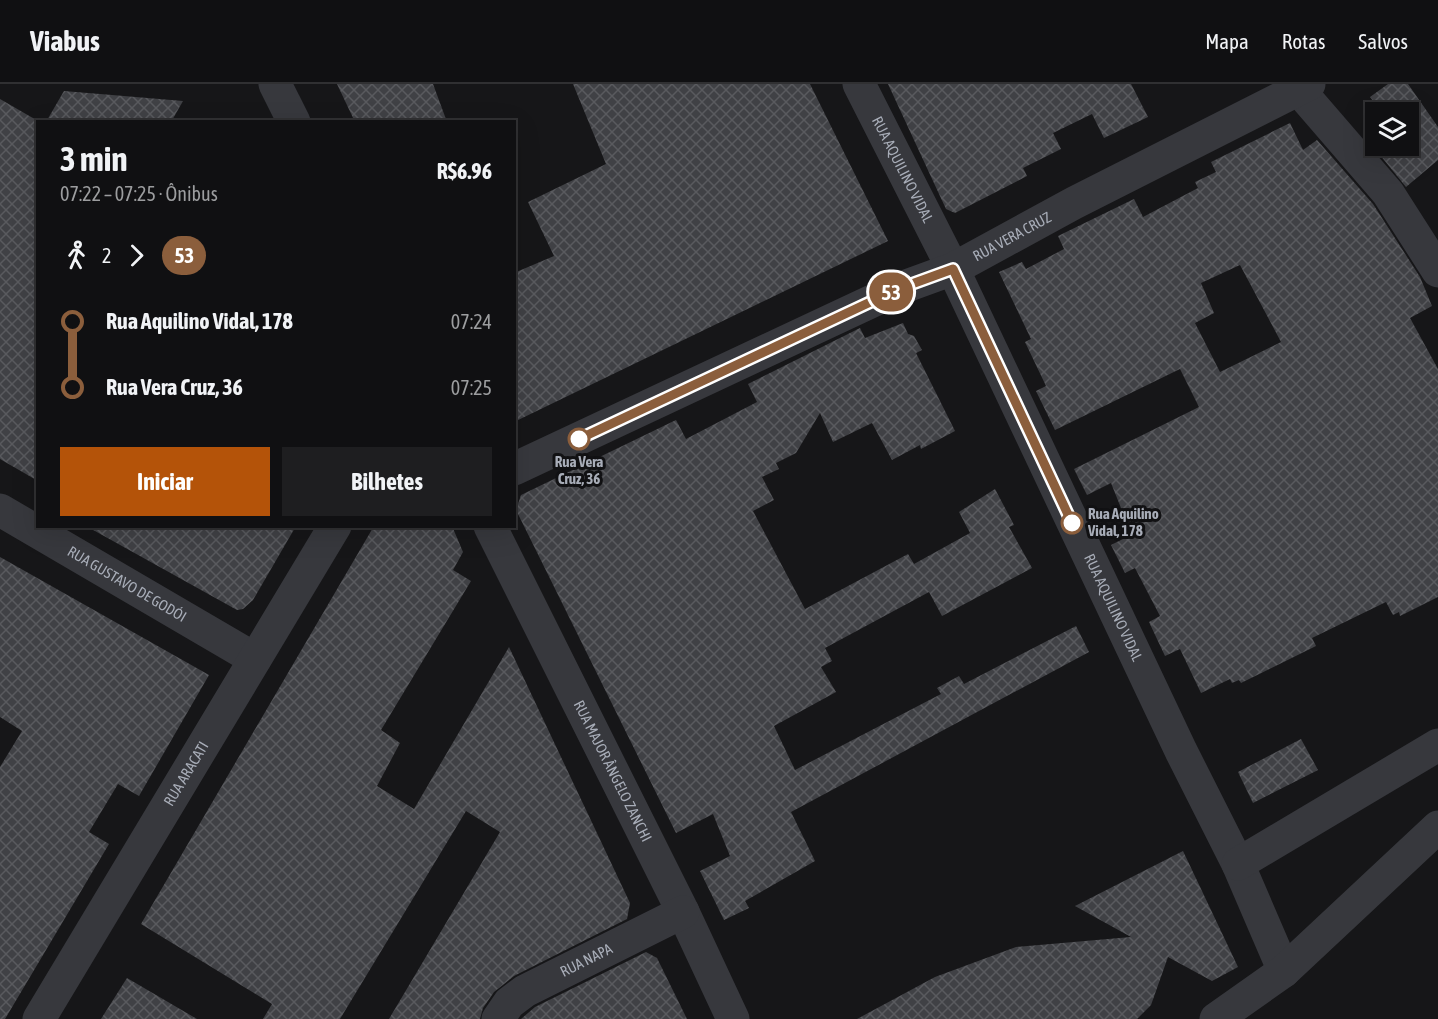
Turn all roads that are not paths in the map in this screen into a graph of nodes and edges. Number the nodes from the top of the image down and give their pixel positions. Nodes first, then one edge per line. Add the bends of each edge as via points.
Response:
1 (859, 84) edge
2 (270, 85) edge
3 (1304, 87) edge
4 (293, 120) edge
5 (953, 269) junction
6 (1438, 271) edge
7 (516, 468) edge
8 (0, 510) edge
9 (334, 528) edge
10 (491, 528) edge
11 (255, 659) junction
12 (1438, 745) edge
13 (1438, 827) edge
14 (1238, 864) junction
15 (683, 912) junction
16 (1284, 971) junction
17 (500, 1017) edge
18 (39, 1019) edge
19 (733, 1019) edge
20 (1216, 1019) edge

1 - 5 street, RUA AQUILINO VIDAL
2 - 4 street
3 - 5 street, RUA VERA CRUZ
3 - 6 street via 1388,193
5 - 7 street, RUA VERA CRUZ via 898,289
5 - 14 street, RUA AQUILINO VIDAL
8 - 11 street, RUA GUSTAVO DE GODÓI
9 - 11 street, RUA ARACATI
10 - 15 street, RUA MAJOR ÂNGELO ZANCHI
11 - 18 street, RUA ARACATI
12 - 14 street
13 - 16 street
14 - 16 street, RUA AQUILINO VIDAL
15 - 17 street, RUA NAPA via 525,990
15 - 19 street, RUA MAJOR ÂNGELO ZANCHI
16 - 20 street

